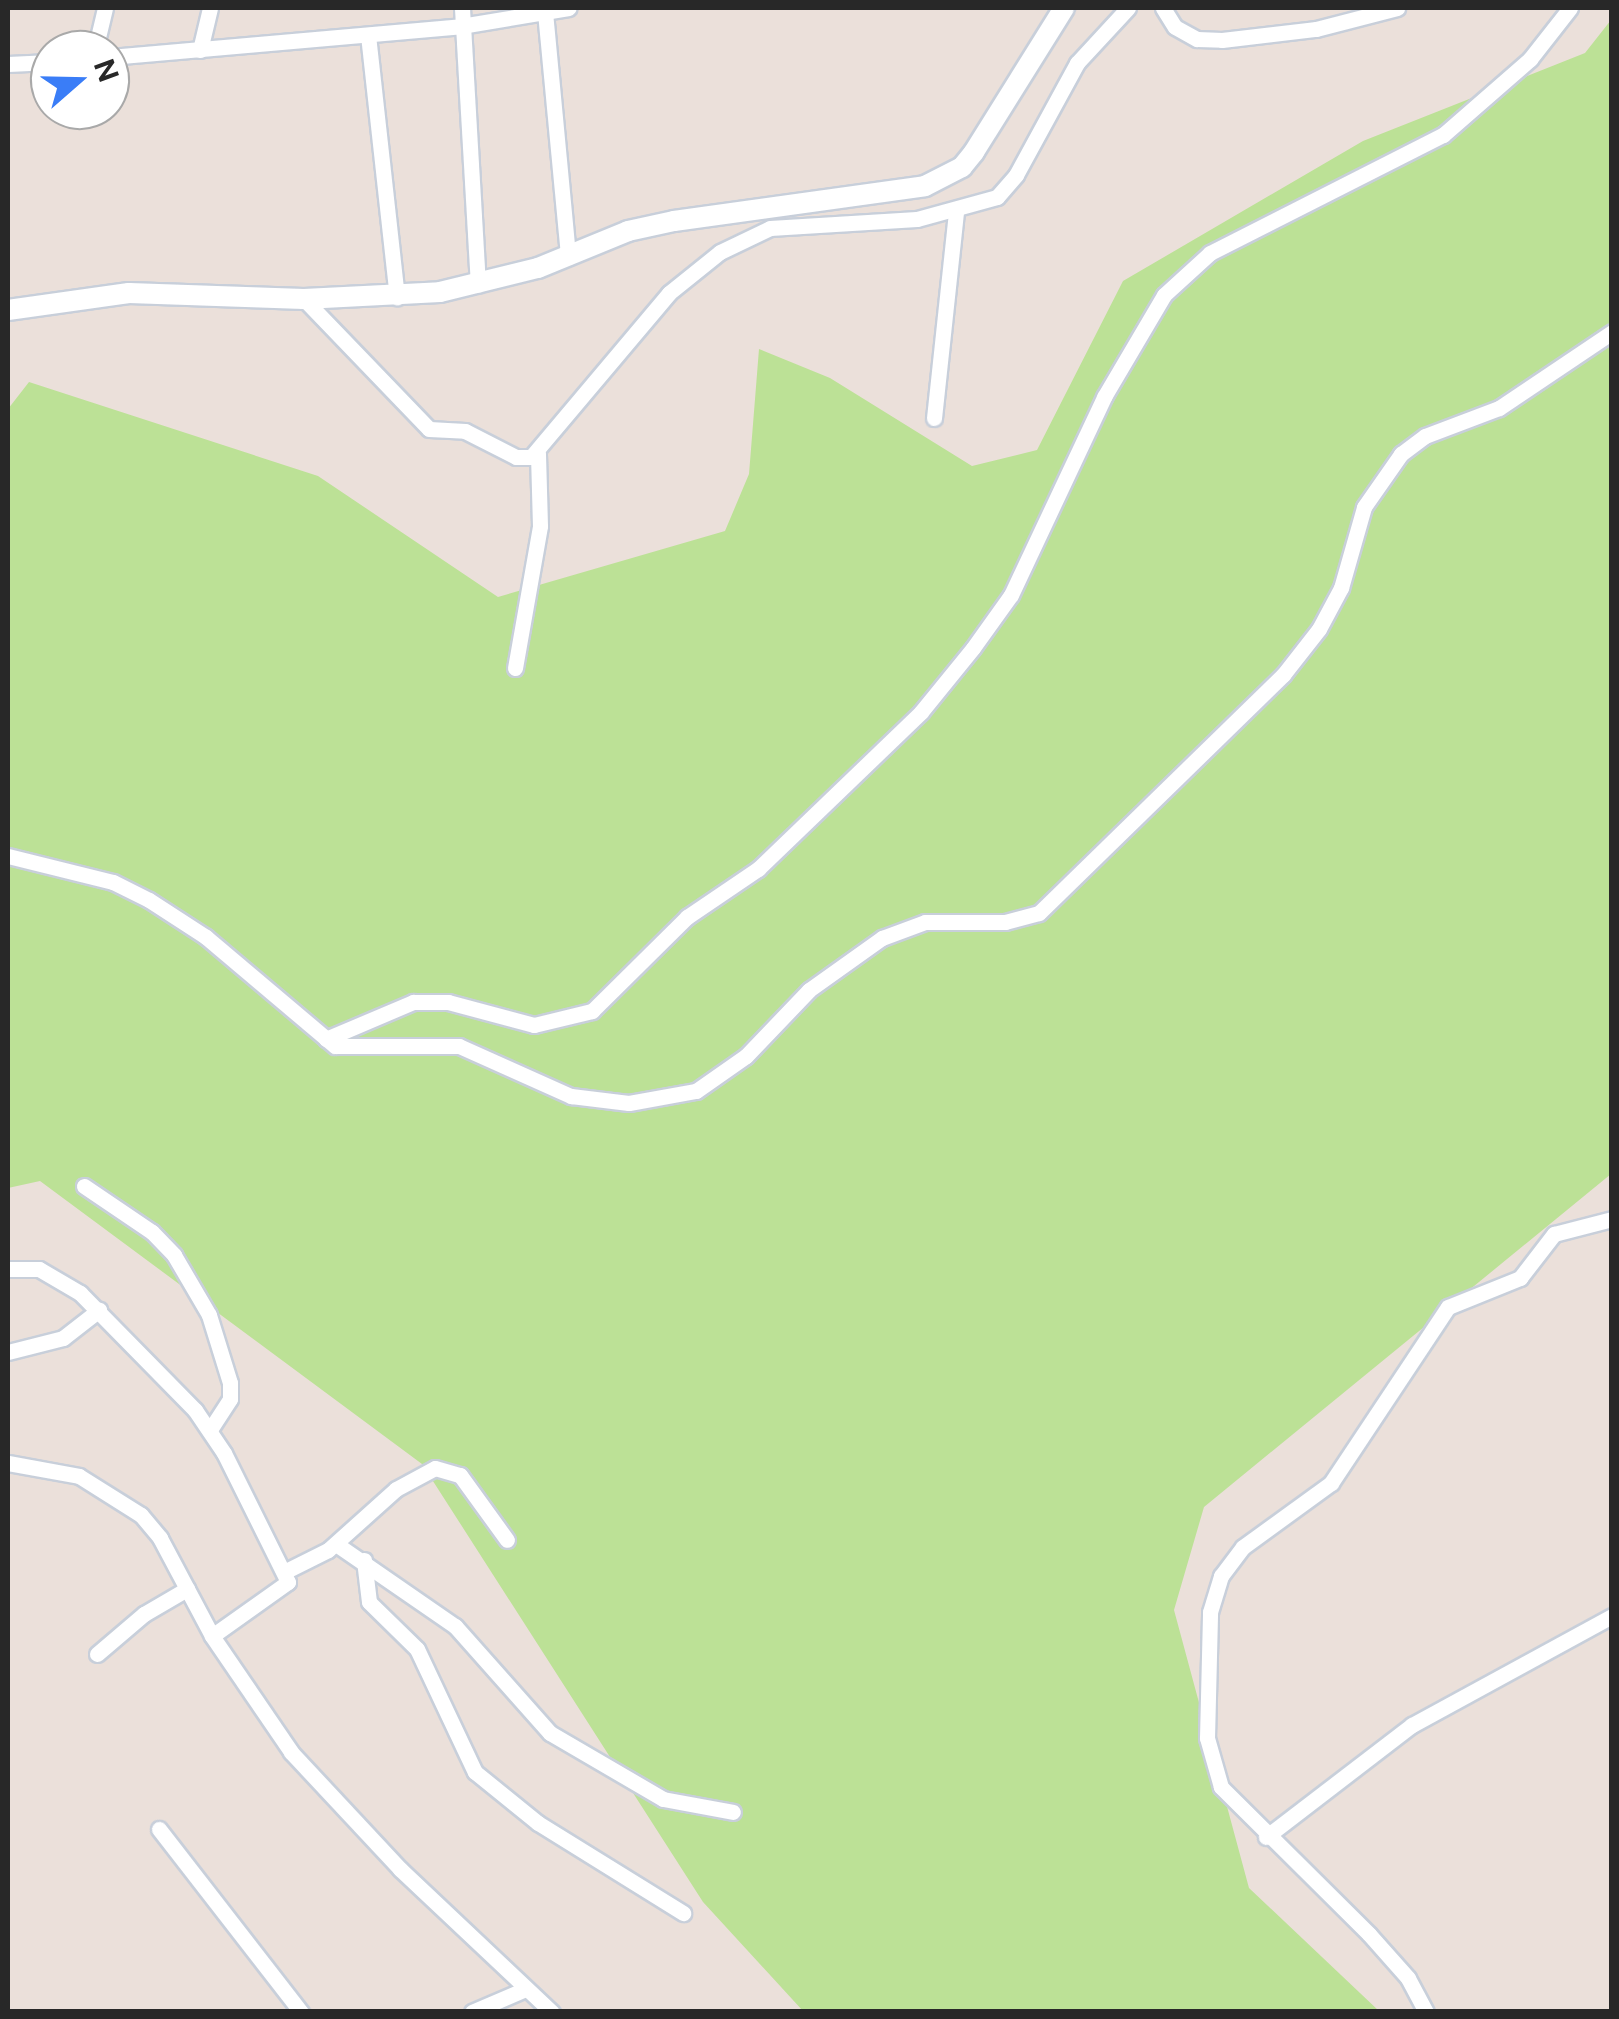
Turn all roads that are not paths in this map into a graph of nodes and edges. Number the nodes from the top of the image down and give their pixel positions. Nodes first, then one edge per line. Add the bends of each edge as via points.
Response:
1 (210, 8) edge
2 (462, 8) edge
3 (568, 8) edge
4 (1064, 8) edge
5 (1128, 8) edge
6 (1163, 8) edge
7 (1396, 8) edge
8 (1570, 8) edge
9 (545, 12) junction
10 (461, 26) junction
11 (368, 35) junction
12 (200, 50) junction
13 (130, 55) edge
14 (956, 212) junction
15 (568, 257) junction
16 (478, 285) junction
17 (397, 297) junction
18 (304, 299) junction
19 (8, 310) edge
20 (1612, 332) edge
21 (934, 418) dead end
22 (538, 453) junction
23 (515, 668) dead end
24 (8, 856) edge
25 (326, 1040) junction
26 (84, 1186) dead end
27 (1612, 1218) edge
28 (8, 1269) edge
29 (99, 1310) junction
30 (8, 1352) edge
31 (210, 1430) junction
32 (8, 1463) edge
33 (507, 1540) dead end
34 (336, 1544) junction
35 (364, 1560) junction
36 (286, 1571) junction
37 (188, 1588) junction
38 (1612, 1616) edge
39 (212, 1636) junction
40 (97, 1654) dead end
41 (733, 1812) dead end
42 (159, 1829) dead end
43 (1266, 1837) junction
44 (683, 1913) dead end
45 (522, 1990) junction
46 (301, 2012) edge
47 (472, 2012) edge
48 (552, 2012) edge
49 (1426, 2012) edge

1 - 12 street
2 - 10 street
3 - 9 street
4 - 15 street via 974,152 946,178 885,195 674,220
5 - 14 street via 1077,63 1008,186 980,206
6 - 7 street via 1175,27 1197,39 1222,40 1316,29
8 - 25 street via 1530,59 1443,134 1210,253 1164,295 1104,397 1011,595 973,648 921,712 758,869 687,916 592,1011 534,1025 427,1000 397,1006
9 - 10 street
9 - 15 street
10 - 11 street
10 - 16 street
11 - 12 street
11 - 17 street
12 - 13 street
14 - 21 street
14 - 22 street via 770,228 720,252 669,293
15 - 16 street
16 - 17 street
17 - 18 street
18 - 19 street via 129,293
18 - 22 street via 429,429 465,430 516,457
20 - 25 street via 1499,408 1425,436 1401,454 1364,507 1341,588 1319,630 1040,913 1004,922 925,922 882,938 810,990 711,1083 678,1096 630,1103 570,1096 459,1046 350,1050
22 - 23 street via 540,526
24 - 25 street via 113,882 149,900 220,948
26 - 31 street via 152,1232 174,1255 209,1315 230,1383 230,1400
27 - 43 street via 1554,1234 1520,1278 1448,1306 1331,1483 1230,1561 1210,1612 1208,1738 1221,1787
28 - 29 street via 39,1269
29 - 30 street via 63,1338
29 - 31 street
31 - 36 street
32 - 37 street via 79,1476 117,1495 160,1538
33 - 34 street via 460,1475 435,1468 396,1490
34 - 35 street
34 - 36 street
35 - 41 street via 455,1626 550,1733 676,1804
35 - 44 street via 369,1602 424,1659 475,1772 538,1823
36 - 39 street via 284,1589
37 - 39 street
37 - 40 street
38 - 43 street via 1412,1725
39 - 45 street via 291,1752
42 - 46 street
43 - 49 street via 1369,1934 1408,1978
45 - 47 street
45 - 48 street

